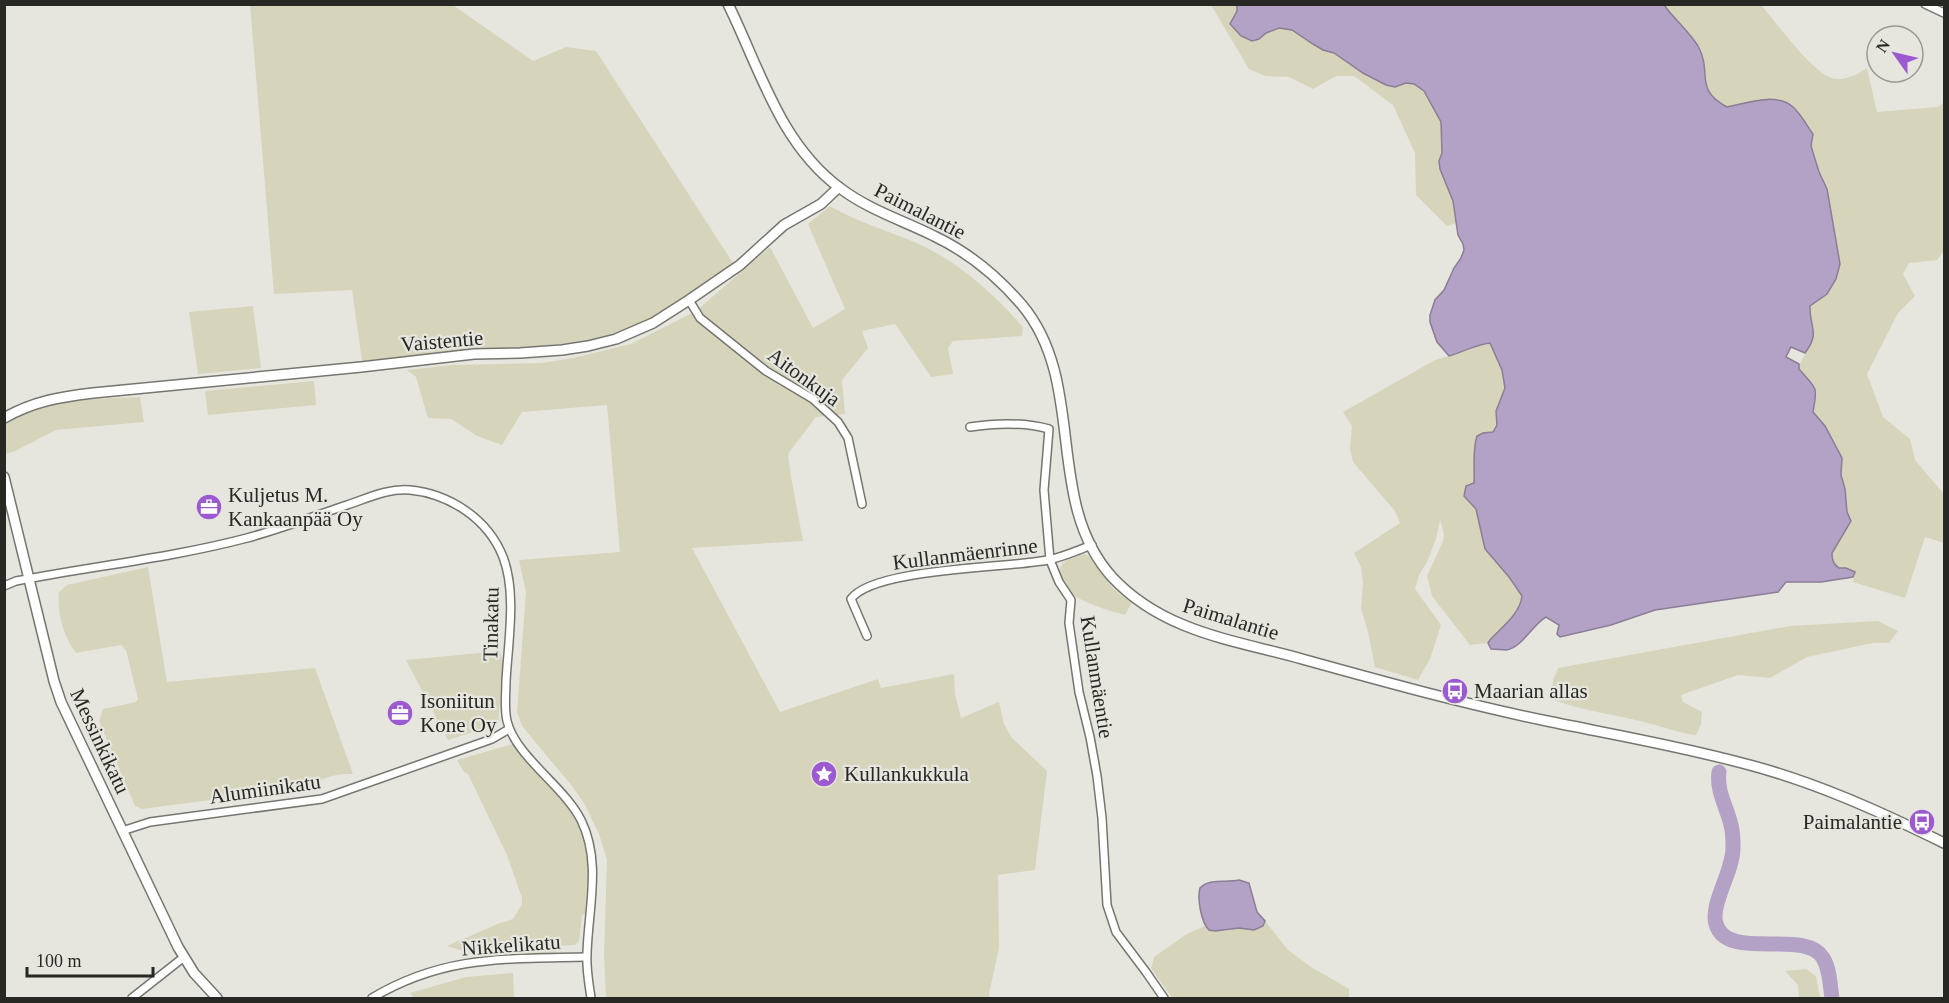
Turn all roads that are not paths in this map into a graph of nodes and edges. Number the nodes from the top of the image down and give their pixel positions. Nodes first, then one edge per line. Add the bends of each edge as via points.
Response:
1 (728, 4) edge
2 (1924, 4) edge
3 (1944, 14) edge
4 (839, 187) junction
5 (689, 300) junction
6 (4, 418) edge
7 (969, 427) dead end
8 (4, 477) edge
9 (862, 504) dead end
10 (1092, 545) junction
11 (1050, 560) junction
12 (28, 578) junction
13 (4, 586) edge
14 (867, 636) dead end
15 (509, 729) junction
16 (122, 831) junction
17 (1944, 843) edge
18 (184, 957) junction
19 (586, 957) junction
20 (132, 999) edge
21 (217, 999) edge
22 (372, 999) edge
23 (591, 999) edge
24 (1164, 999) edge

1 - 4 street, Paimalantie via 782,121 805,155
2 - 3 street
4 - 5 street, Vaistentie
4 - 10 street, Paimalantie via 876,211 964,253 1011,293 1031,317 1056,370 1075,502
5 - 6 street, Vaistentie via 644,327 588,346 93,393 30,404
5 - 9 street, Aitonkuja via 700,318 766,371 813,399 838,422 848,438
7 - 11 street, Kullanmäentie via 1031,424 1049,429 1044,490
8 - 12 street, Messinkikatu
10 - 11 street, Kullanmäenrinne
10 - 17 street, Paimalantie via 1106,569 1132,594 1182,626 1434,696 1744,763 1818,786
11 - 14 street, Kullanmäenrinne via 906,576 866,587 850,599
11 - 24 street, Kullanmäentie via 1071,600 1069,623 1102,818 1107,905 1116,932
12 - 13 street, Tinakatu
12 - 15 street, Tinakatu via 249,538 383,492 407,490 442,498 464,509 482,525 506,565 511,599 505,709
12 - 16 street, Messinkikatu via 61,702
15 - 16 street, Alumiinikatu via 492,739 322,799 150,822
15 - 19 street, Tinakatu via 571,805 587,836 593,871
16 - 18 street, Messinkikatu
18 - 20 street
18 - 21 street, Messinkikatu
19 - 22 street, Nikkelikatu via 466,963 417,976
19 - 23 street, Tinakatu

